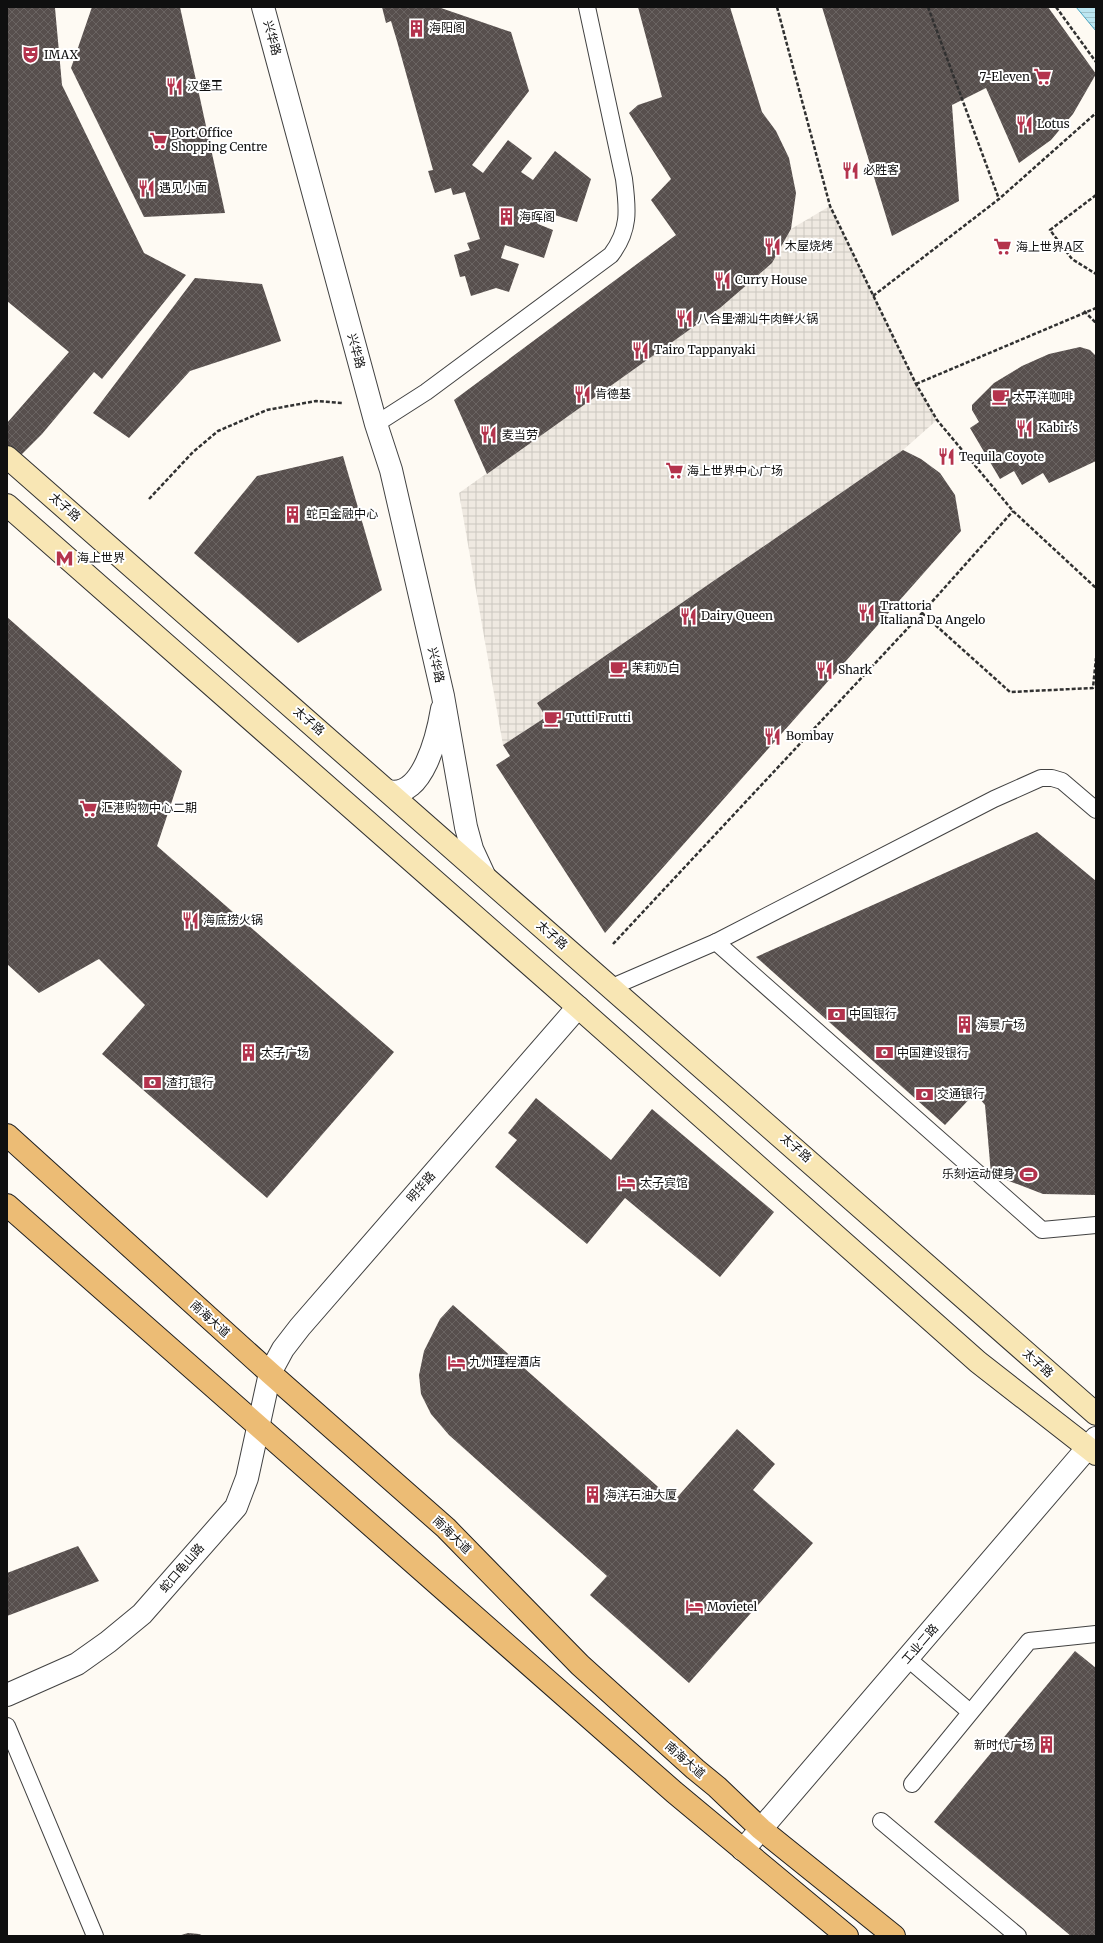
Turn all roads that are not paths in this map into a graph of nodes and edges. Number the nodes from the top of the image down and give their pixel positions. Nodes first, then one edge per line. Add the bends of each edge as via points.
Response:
1 (263, 7) edge
2 (586, 7) edge
3 (376, 424) junction
4 (7, 456) edge
5 (7, 505) edge
6 (443, 696) junction
7 (388, 791) junction
8 (1096, 810) edge
9 (484, 875) junction
10 (716, 942) junction
11 (612, 987) junction
12 (578, 1007) junction
13 (7, 1135) edge
14 (7, 1205) edge
15 (1096, 1226) edge
16 (270, 1373) junction
17 (1096, 1414) edge
18 (259, 1428) junction
19 (1093, 1446) edge
20 (1096, 1634) edge
21 (908, 1658) junction
22 (7, 1695) edge
23 (970, 1712) junction
24 (7, 1726) edge
25 (912, 1784) dead end
26 (881, 1821) dead end
27 (761, 1828) junction
28 (743, 1850) junction
29 (95, 1936) edge
30 (847, 1936) edge
31 (894, 1936) edge
32 (1018, 1936) edge

1 - 3 street, 兴华路
2 - 3 lane via 624,179 626,225 620,244 610,256 426,392
3 - 6 street, 兴华路 via 391,470
4 - 7 main road, 太子路
5 - 12 main road
6 - 7 street, 兴华路 via 438,726 421,774 405,790
6 - 9 street, 兴华路 via 466,827 472,849
7 - 9 main road, 太子路
8 - 10 lane via 1062,781 1041,778 994,799
9 - 11 main road, 太子路
10 - 11 lane
10 - 15 lane via 1042,1230
11 - 17 main road, 太子路
12 - 16 street, 明华路 via 300,1327 283,1349
12 - 19 main road via 978,1362
13 - 16 main road, 南海大道
14 - 18 main road
16 - 18 street, 蛇口龟山路
16 - 27 main road, 南海大道 via 446,1528 580,1665
18 - 22 street, 蛇口龟山路 via 247,1478 236,1507 142,1614 77,1664
18 - 28 main road
19 - 21 street, 工业二路
20 - 23 lane via 1029,1641
21 - 23 lane
21 - 27 street, 工业二路
23 - 25 lane
24 - 29 lane
26 - 32 lane
27 - 28 street, 工业二路
27 - 31 main road, 南海大道
28 - 30 main road

